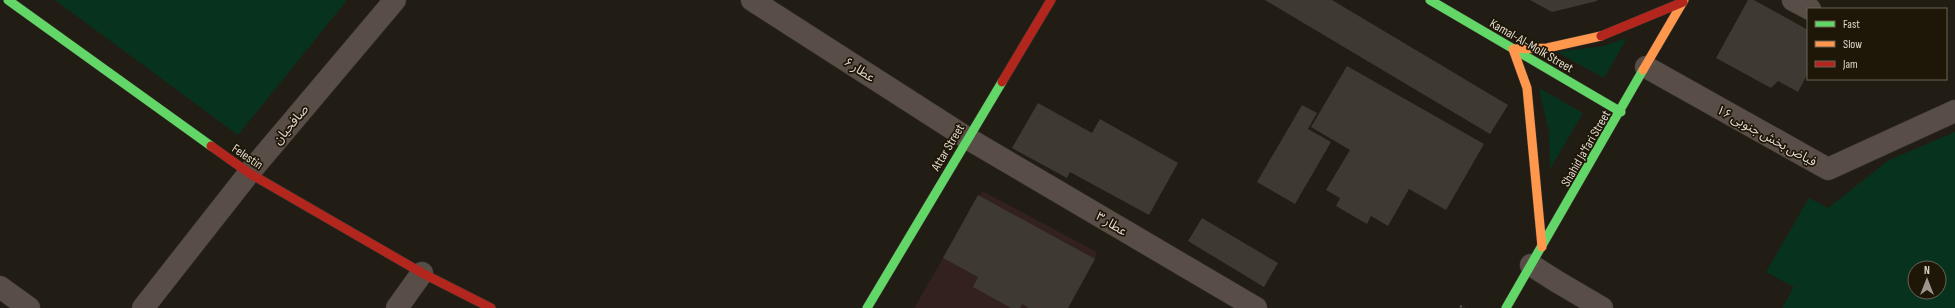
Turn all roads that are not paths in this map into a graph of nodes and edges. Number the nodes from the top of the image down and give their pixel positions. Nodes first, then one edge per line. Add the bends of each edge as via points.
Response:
1 (8, 0) edge
2 (395, 0) edge
3 (752, 0) edge
4 (1051, 0) edge
5 (1430, 0) edge
6 (1793, 0) edge
7 (1684, 1) edge
8 (1808, 8) edge
9 (1513, 49) junction
10 (1646, 67) junction
11 (1955, 110) edge
12 (1620, 112) junction
13 (967, 138) junction
14 (249, 173) junction
15 (1536, 256) junction
16 (422, 273) junction
17 (0, 287) edge
18 (28, 308) edge
19 (143, 308) edge
20 (397, 308) edge
21 (491, 308) edge
22 (867, 308) edge
23 (1256, 308) edge
24 (1506, 308) edge
25 (1602, 308) edge

1 - 14 main road, Felestin
2 - 14 street, صافحیان
3 - 13 street, عطار ۶
4 - 13 main road, Attar Street
5 - 9 main road, Kamal-Al-Molk Street
6 - 8 street
7 - 9 main road via 1627,28 1587,41 1545,48
7 - 10 main road, Shahid Ja'fari Street
9 - 12 main road, Kamal-Al-Molk Street
9 - 15 main road via 1527,88
10 - 11 street, فیاض بخش جنوبی ۱۶ via 1828,169
10 - 12 main road, Shahid Ja'fari Street
12 - 15 main road, Shahid Ja'fari Street
13 - 22 main road, Attar Street
13 - 23 street, عطار ۳
14 - 16 main road, Felestin
14 - 19 street, صافحیان
15 - 24 main road, Shahid Ja'fari Street
15 - 25 street via 1556,281
16 - 20 street
16 - 21 main road, Felestin
17 - 18 street

